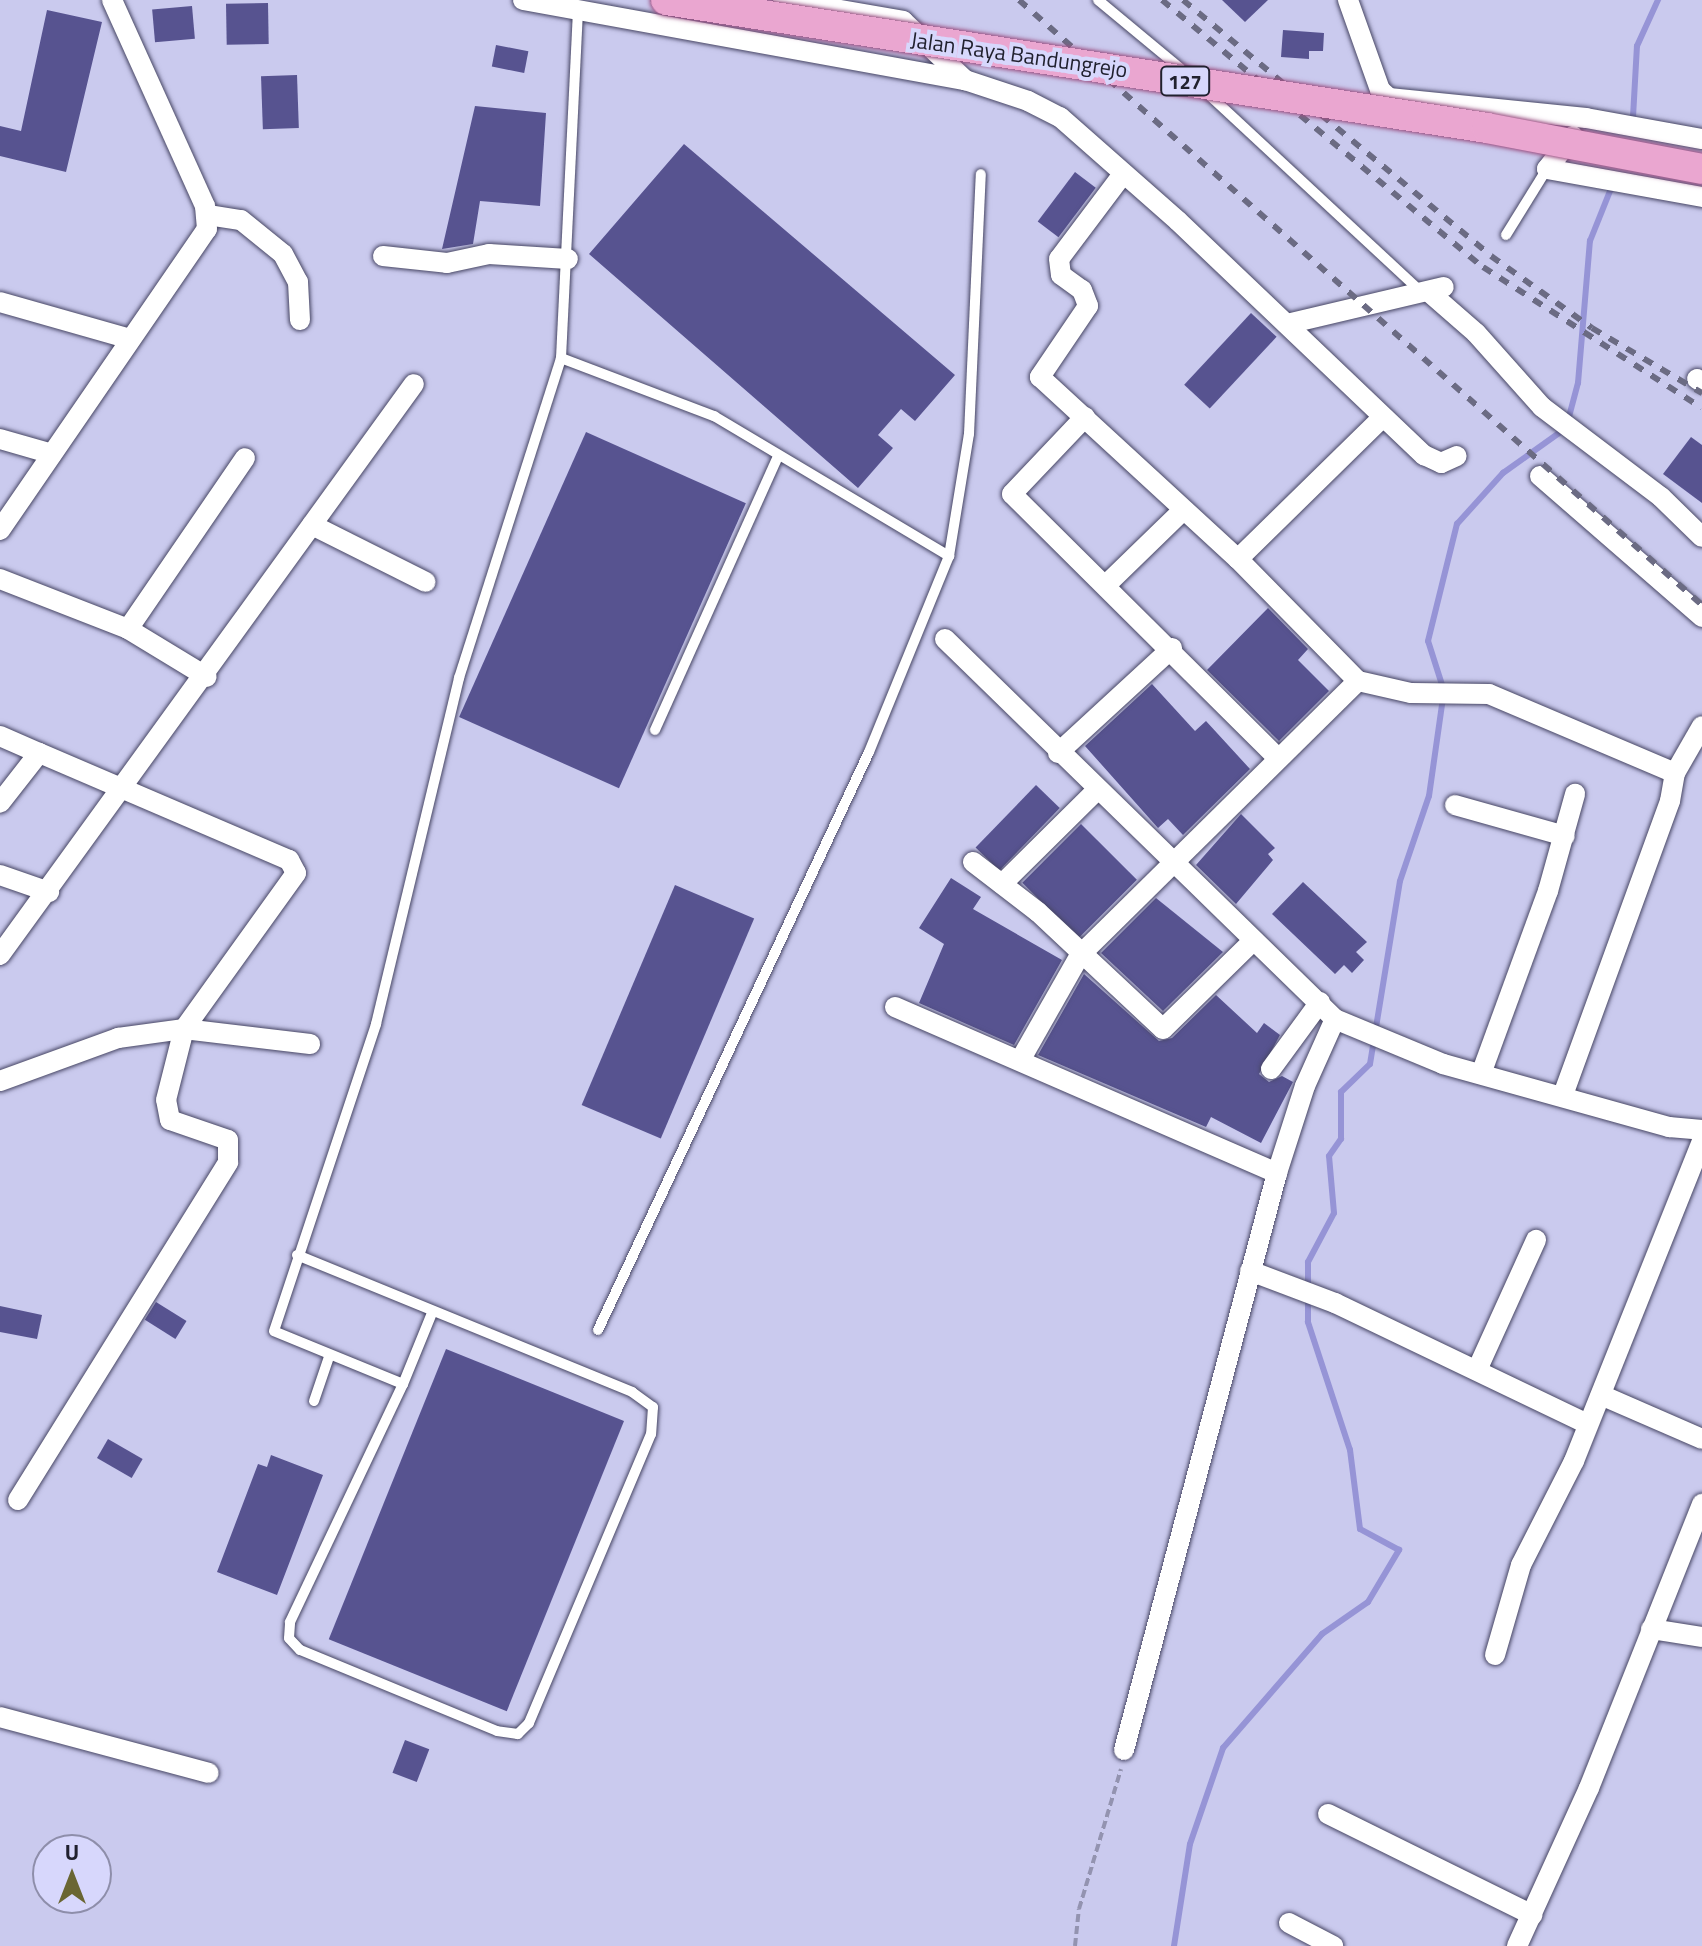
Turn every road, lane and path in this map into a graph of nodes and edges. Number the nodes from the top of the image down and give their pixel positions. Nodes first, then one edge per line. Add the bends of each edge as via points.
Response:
1 (112, 0) edge
2 (523, 0) edge
3 (666, 0) edge
4 (783, 0) edge
5 (1098, 0) edge
6 (1348, 0) edge
7 (807, 2) edge
8 (578, 10) junction
9 (965, 80) junction
10 (1586, 118) junction
11 (1702, 139) edge
12 (1547, 169) junction
13 (1702, 169) edge
14 (981, 174) dead end
15 (1123, 174) junction
16 (1702, 197) edge
17 (208, 215) junction
18 (1506, 235) dead end
19 (383, 256) dead end
20 (568, 259) junction
21 (1432, 291) junction
22 (0, 302) edge
23 (300, 320) dead end
24 (1287, 324) junction
25 (130, 339) junction
26 (561, 358) junction
27 (414, 384) dead end
28 (1085, 417) junction
29 (1383, 417) junction
30 (0, 439) edge
31 (52, 454) junction
32 (1457, 456) dead end
33 (245, 458) dead end
34 (777, 458) junction
35 (1540, 476) dead end
36 (1183, 510) junction
37 (312, 525) junction
38 (0, 530) edge
39 (1702, 537) edge
40 (949, 556) junction
41 (1238, 559) junction
42 (0, 579) edge
43 (426, 582) dead end
44 (1106, 585) junction
45 (1702, 617) edge
46 (128, 629) junction
47 (945, 639) dead end
48 (1172, 648) junction
49 (207, 677) junction
50 (1358, 681) junction
51 (1702, 726) edge
52 (655, 730) dead end
53 (0, 736) edge
54 (39, 753) junction
55 (1058, 753) junction
56 (1277, 757) junction
57 (1675, 773) junction
58 (120, 787) junction
59 (1096, 791) junction
60 (1575, 794) dead end
61 (0, 803) edge
62 (1455, 805) dead end
63 (1565, 836) junction
64 (973, 862) dead end
65 (1175, 864) junction
66 (0, 875) edge
67 (1002, 884) junction
68 (49, 892) junction
69 (1253, 941) junction
70 (0, 955) edge
71 (1080, 955) junction
72 (1320, 1002) junction
73 (895, 1007) dead end
74 (1335, 1019) junction
75 (184, 1029) junction
76 (310, 1044) dead end
77 (1022, 1057) junction
78 (1271, 1069) dead end
79 (1481, 1074) junction
80 (0, 1081) edge
81 (1563, 1095) junction
82 (1702, 1130) edge
83 (1702, 1141) edge
84 (1277, 1173) junction
85 (1536, 1240) dead end
86 (297, 1255) junction
87 (1250, 1271) junction
88 (432, 1313) junction
89 (598, 1330) dead end
90 (329, 1357) junction
91 (1477, 1370) junction
92 (403, 1384) junction
93 (1601, 1395) junction
94 (314, 1401) dead end
95 (1588, 1424) junction
96 (1702, 1439) edge
97 (18, 1500) dead end
98 (1702, 1504) edge
99 (1651, 1629) junction
100 (1702, 1637) edge
101 (1495, 1655) dead end
102 (0, 1717) edge
103 (1124, 1750) joint
104 (209, 1773) dead end
105 (1328, 1814) dead end
106 (1532, 1915) junction
107 (1289, 1923) dead end
108 (1075, 1946) edge
109 (1333, 1946) edge
110 (1517, 1946) edge

1 - 17 street
2 - 8 street
3 - 13 main road, Jalan Raya Bandungrejo / 127, bridge via 1487,128
4 - 7 street
5 - 21 lane
6 - 10 street via 1380,90 1389,98
7 - 9 street via 903,21
8 - 9 street
8 - 20 lane
9 - 15 street via 1060,117
10 - 11 street
10 - 12 street
12 - 16 street
12 - 18 lane
14 - 40 lane via 969,434
15 - 24 street
15 - 28 street via 1059,259 1061,275 1082,290 1088,306 1039,372
17 - 23 street via 241,220 283,254 298,282
17 - 25 street via 207,229 175,283
19 - 20 street via 447,263 489,254
20 - 26 lane
21 - 24 street
21 - 39 street via 1542,407 1661,497
22 - 25 street
24 - 29 street
25 - 31 street
26 - 34 lane via 714,416
26 - 86 lane via 459,678 376,1024
27 - 37 street
28 - 36 street
28 - 44 street via 1012,494
29 - 32 street via 1432,461
29 - 41 street
30 - 31 street
31 - 38 street
33 - 46 street
34 - 40 lane
34 - 52 lane
35 - 45 street
36 - 41 street
36 - 44 street
37 - 43 street
37 - 49 street
40 - 89 lane via 869,752
41 - 50 street
42 - 46 street
44 - 48 street
46 - 49 street
47 - 55 street
48 - 55 street
48 - 56 street
49 - 58 street
50 - 56 street
50 - 57 street via 1411,693 1489,694
51 - 57 street
53 - 54 street
54 - 58 street
54 - 61 street
55 - 59 street
56 - 65 street
57 - 81 street via 1670,801
58 - 68 street
58 - 75 street via 289,860 295,869 293,884
59 - 65 street
59 - 67 street
60 - 63 street
62 - 63 street
63 - 79 street
64 - 67 street
65 - 69 street
65 - 71 street
66 - 68 street
67 - 71 street
68 - 70 street
69 - 71 street via 1163,1029
69 - 72 street
71 - 77 street
72 - 74 street
72 - 78 street
73 - 77 street
74 - 79 street via 1390,1046
74 - 84 street via 1305,1086
75 - 76 street
75 - 80 street via 118,1038
75 - 97 street via 166,1111 170,1120 228,1140 228,1162
77 - 84 street
79 - 81 street
81 - 82 street via 1654,1123
83 - 93 street
84 - 87 street
85 - 91 street
86 - 88 lane
86 - 90 lane via 274,1333
87 - 91 street via 1335,1303
87 - 103 street
88 - 92 lane
88 - 92 lane via 648,1399 656,1415 529,1723 518,1734 300,1650 289,1638 290,1622
90 - 92 lane
90 - 94 lane
91 - 95 street
93 - 95 street
93 - 96 street
95 - 101 street via 1521,1565
98 - 99 street
99 - 100 street
99 - 106 street
102 - 104 street
103 - 108 path via 1079,1909
105 - 106 street
106 - 110 street
107 - 109 street

